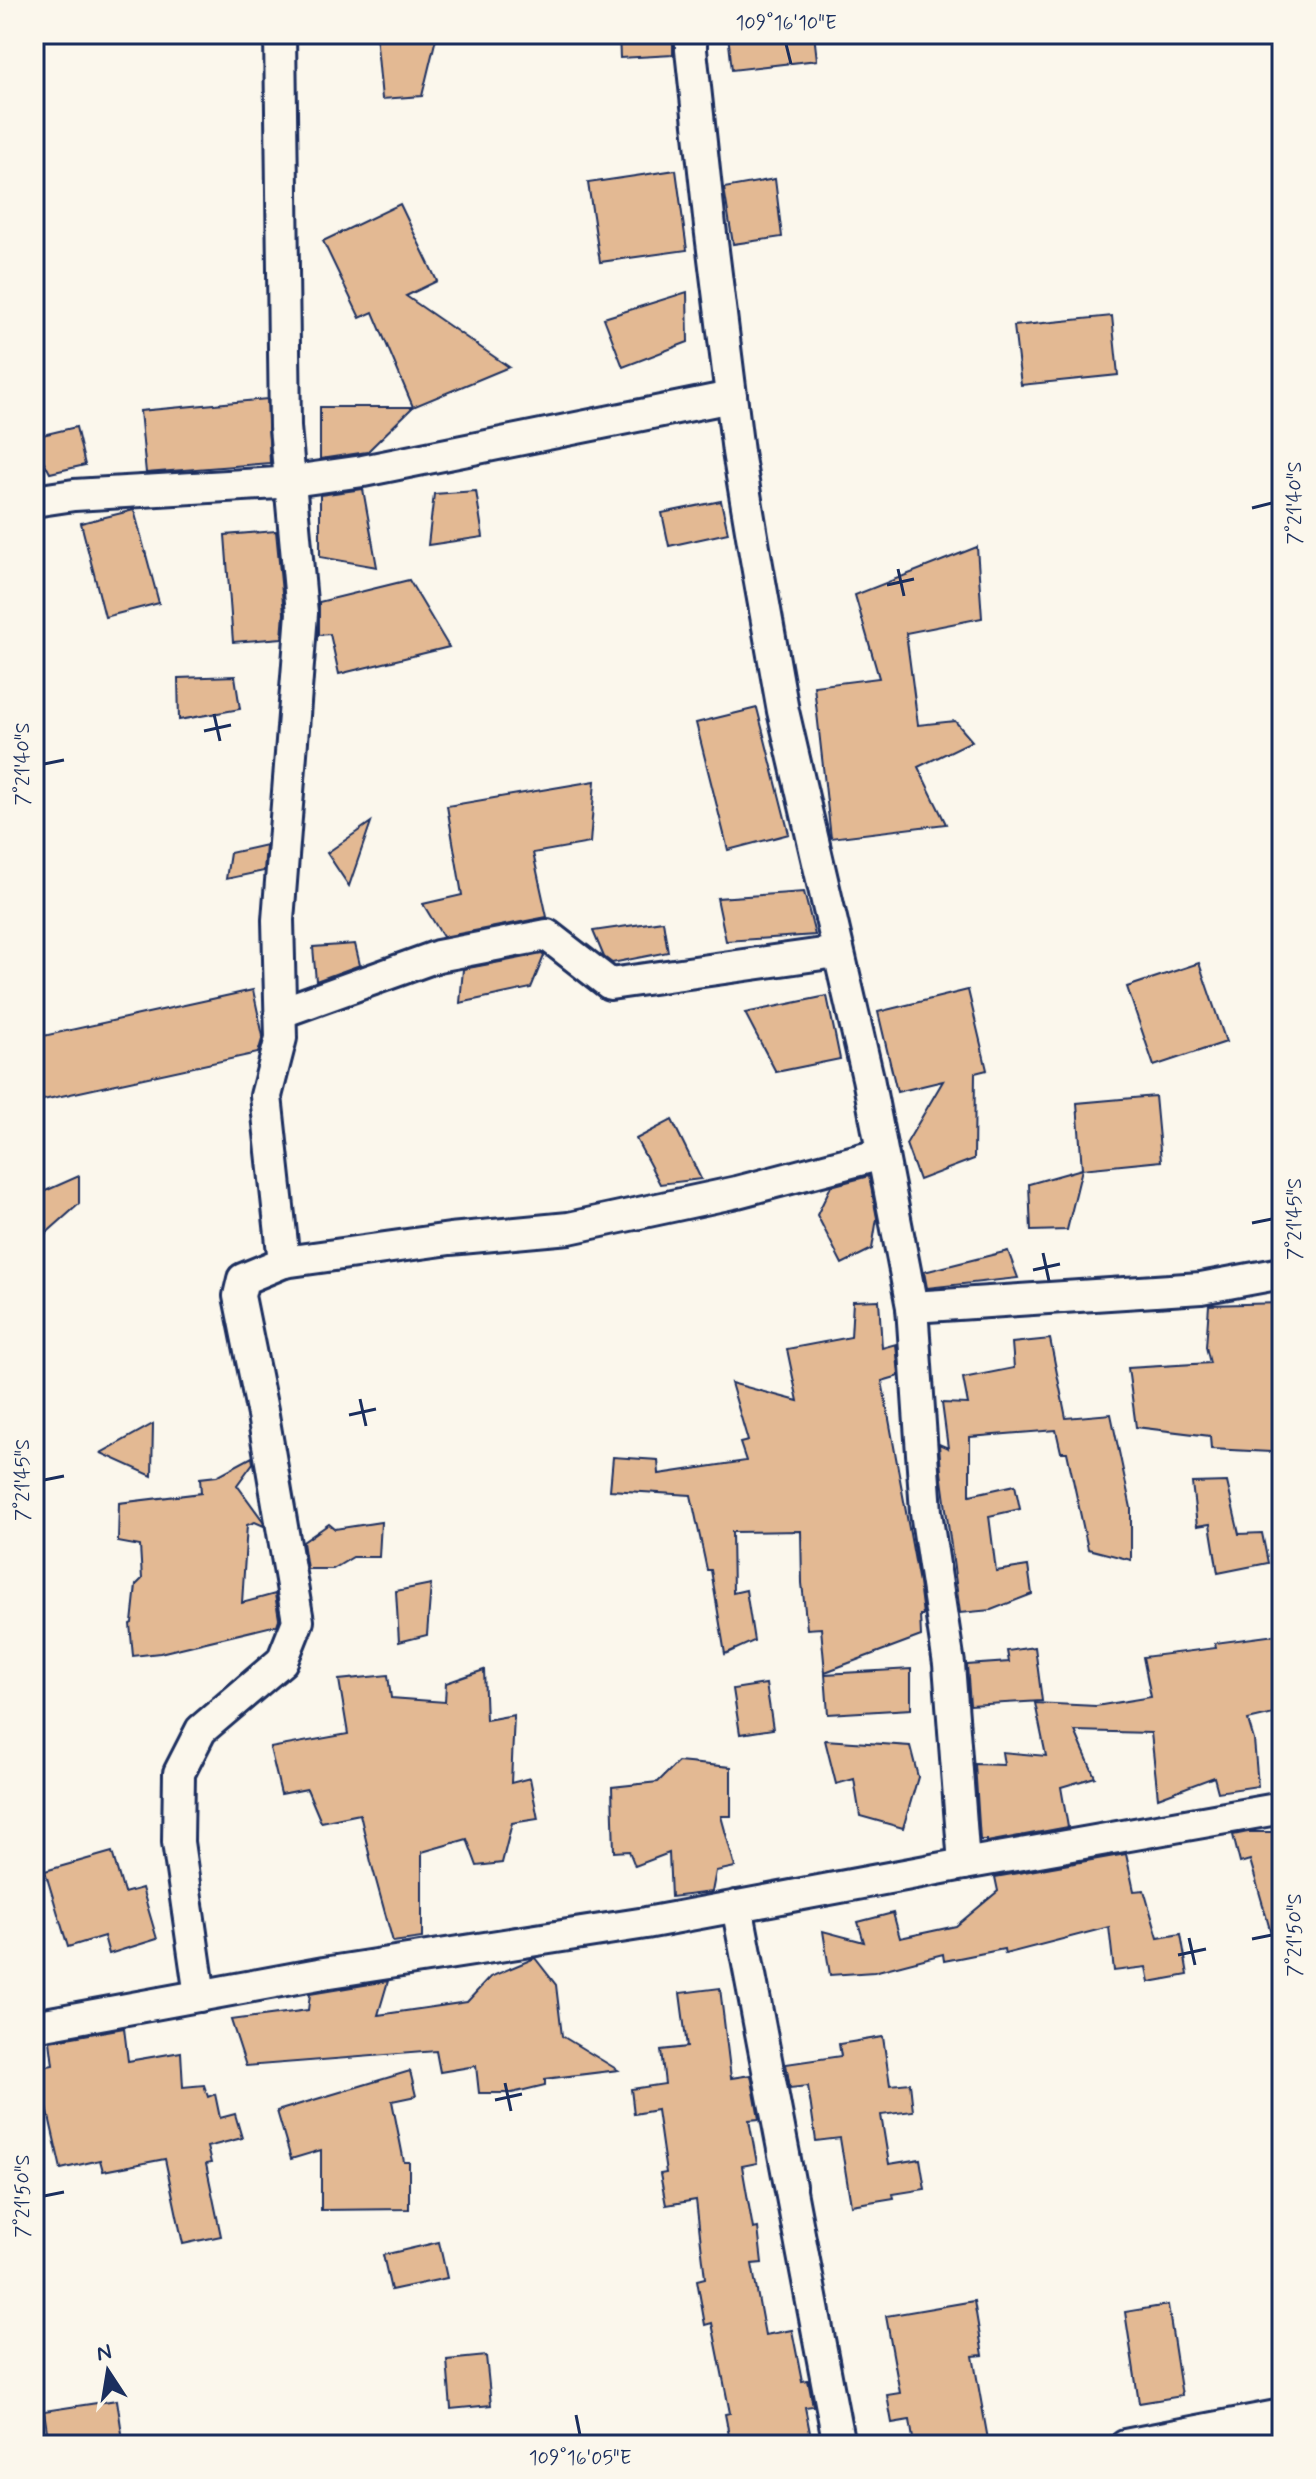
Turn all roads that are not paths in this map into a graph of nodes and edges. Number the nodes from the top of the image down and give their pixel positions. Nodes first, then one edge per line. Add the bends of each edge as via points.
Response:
1 (280, 34) edge
2 (691, 34) edge
3 (731, 397) junction
4 (289, 481) junction
5 (34, 501) edge
6 (837, 952) junction
7 (282, 1012) junction
8 (882, 1154) junction
9 (284, 1262) junction
10 (1282, 1273) edge
11 (912, 1307) junction
12 (1282, 1808) edge
13 (964, 1864) junction
14 (737, 1906) junction
15 (200, 1996) junction
16 (34, 2026) edge
17 (1282, 2415) edge
18 (839, 2445) edge
19 (1125, 2445) edge

1 - 4 street
2 - 3 street
3 - 4 street
3 - 6 street via 783,711
4 - 5 street
4 - 7 street via 302,613 278,920
6 - 7 street via 610,984 547,935 438,956
6 - 8 street
7 - 9 street via 266,1096
8 - 9 street via 569,1228
8 - 11 street
9 - 15 street via 243,1279 239,1296 298,1621 282,1661 201,1730 179,1773 178,1842
10 - 11 street via 1201,1288
11 - 13 street via 926,1512 949,1664
12 - 13 street
13 - 14 street
14 - 15 street
14 - 18 street
15 - 16 street
17 - 19 street

